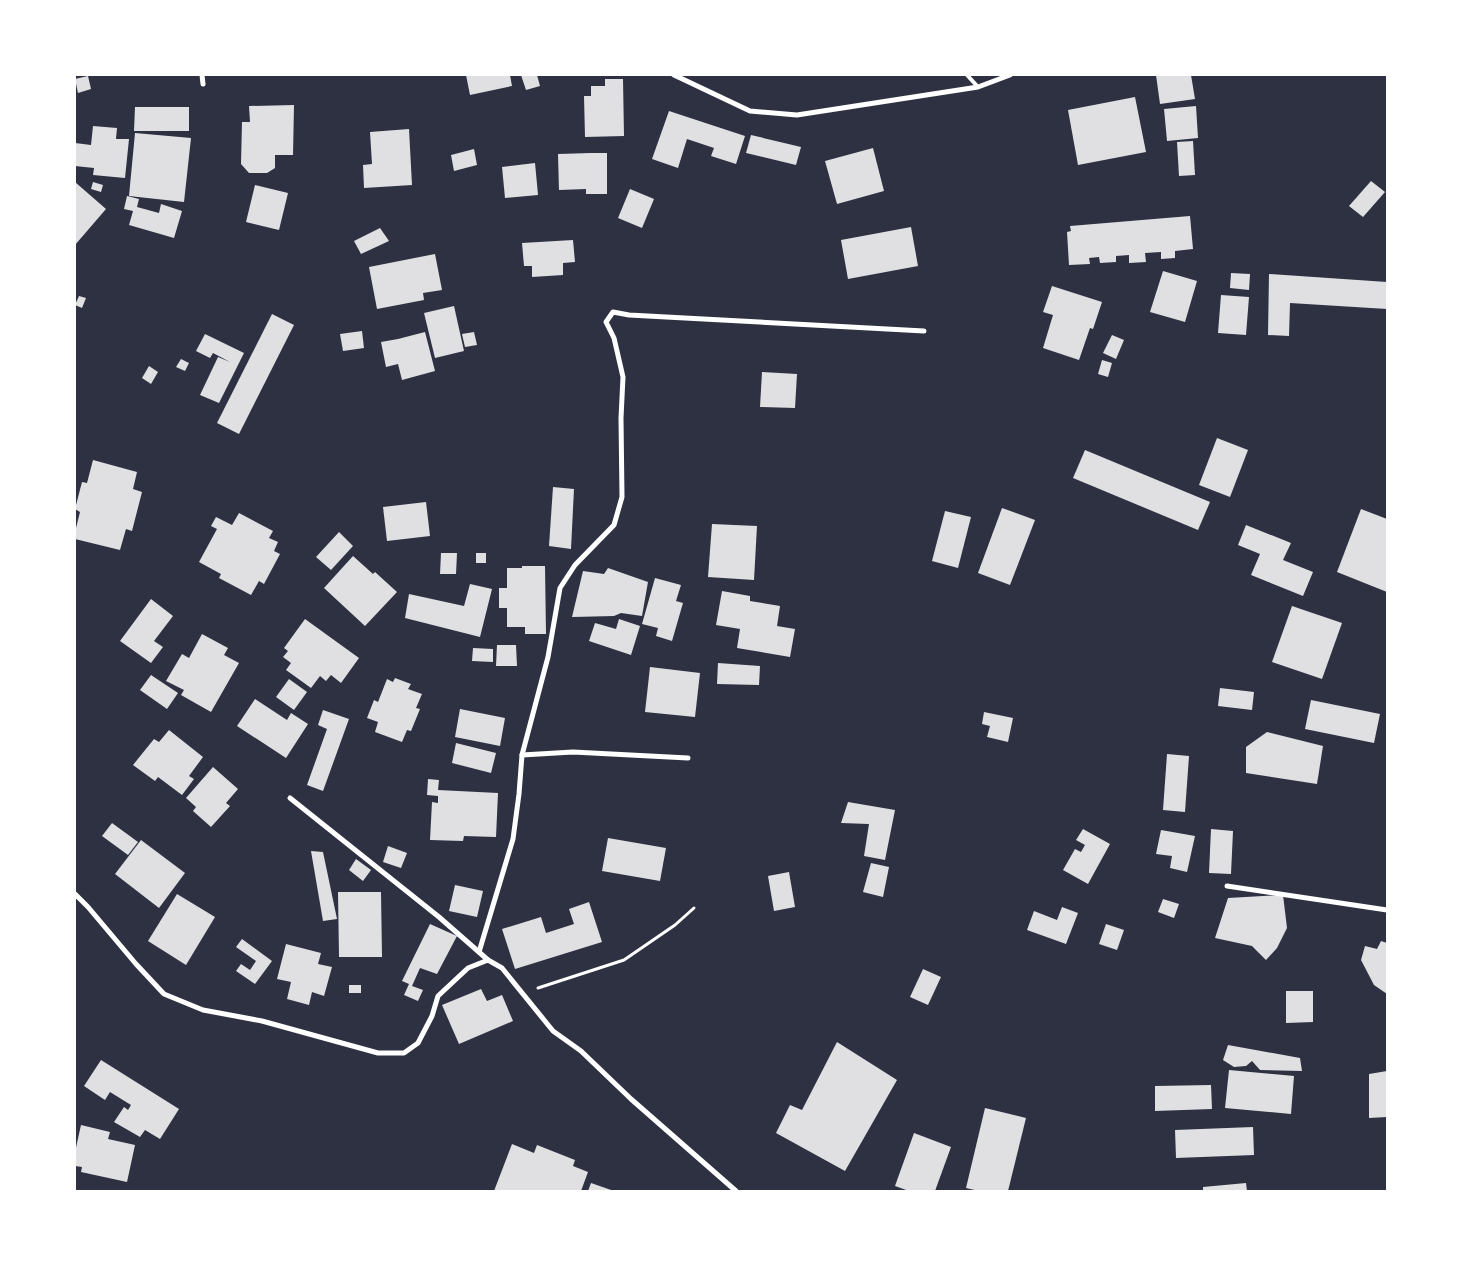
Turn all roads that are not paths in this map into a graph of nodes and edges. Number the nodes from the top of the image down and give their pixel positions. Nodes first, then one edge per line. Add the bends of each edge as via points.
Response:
1 (202, 75) edge
2 (674, 75) edge
3 (967, 75) edge
4 (1010, 75) edge
5 (203, 84) dead end
6 (978, 87) junction
7 (924, 331) dead end
8 (522, 755) junction
9 (688, 758) dead end
10 (290, 798) dead end
11 (1227, 886) dead end
12 (75, 894) edge
13 (1387, 910) edge
14 (479, 952) junction
15 (488, 960) junction
16 (736, 1191) edge

1 - 5 street
2 - 6 street via 750,111 797,114
3 - 6 lane
4 - 6 street
7 - 8 street via 613,312 606,322 614,338 623,377 622,497 614,525 575,565 560,588 548,657
8 - 9 street via 573,752
8 - 14 street via 513,839
10 - 14 street
11 - 13 street
12 - 15 street via 164,994 202,1010 262,1021 378,1053 404,1052 418,1043 438,996 468,968
14 - 15 street
15 - 16 street via 502,968 553,1031 581,1051

